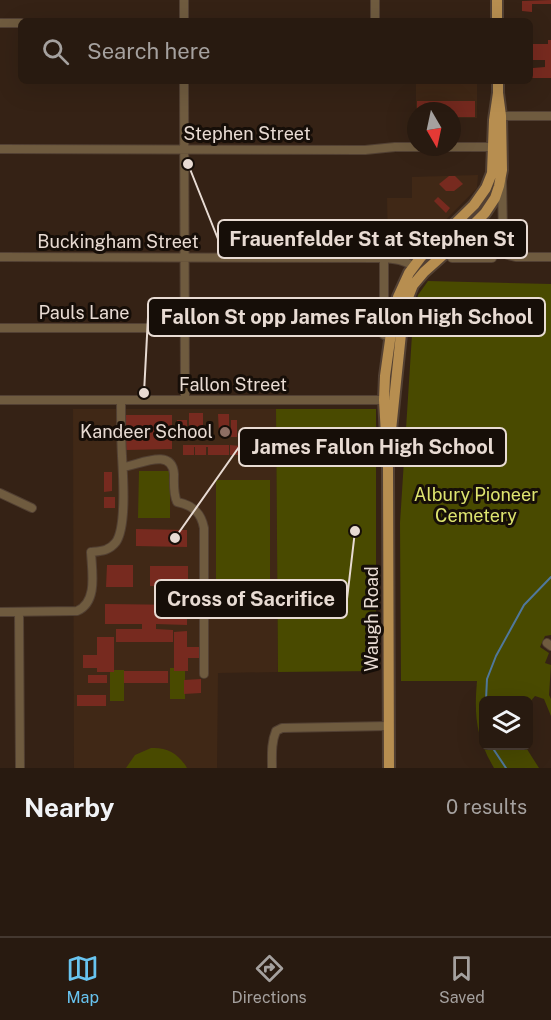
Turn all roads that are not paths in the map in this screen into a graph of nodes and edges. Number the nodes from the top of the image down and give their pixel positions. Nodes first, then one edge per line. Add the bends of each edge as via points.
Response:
1 (184, 0) edge
2 (375, 0) edge
3 (497, 0) edge
4 (184, 18) edge
5 (375, 18) edge
6 (497, 18) edge
7 (0, 23) edge
8 (18, 23) edge
9 (184, 84) edge
10 (498, 87) edge
11 (501, 116) junction
12 (551, 116) edge
13 (494, 147) junction
14 (0, 148) edge
15 (184, 149) junction
16 (502, 170) junction
17 (464, 214) junction
18 (474, 224) junction
19 (497, 246) junction
20 (550, 256) edge
21 (0, 257) edge
22 (185, 257) junction
23 (384, 258) junction
24 (452, 258) dead end
25 (413, 266) junction
26 (0, 328) edge
27 (185, 328) junction
28 (387, 333) junction
29 (185, 399) junction
30 (0, 400) edge
31 (121, 400) junction
32 (389, 400) junction
33 (123, 467) junction
34 (0, 494) edge
35 (32, 508) dead end
36 (0, 612) edge
37 (19, 612) junction
38 (204, 674) dead end
39 (388, 726) junction
40 (20, 768) edge
41 (272, 768) edge
42 (388, 768) edge

1 - 4 street
2 - 5 street
3 - 6 main road
7 - 8 street
9 - 15 street
10 - 11 main road, Waugh Road
10 - 13 main road, Waugh Road
11 - 12 street
11 - 16 main road, Waugh Road
13 - 15 street, Stephen Street
13 - 17 main road, Waugh Road via 490,180
14 - 15 street, Stephen Street
15 - 22 street
16 - 18 main road, Waugh Road via 495,198
16 - 19 street via 503,235
17 - 18 main road
17 - 25 main road, Waugh Road
18 - 19 street
18 - 32 main road, Waugh Road via 414,285 405,305
19 - 20 street via 512,256
19 - 24 street via 489,258
21 - 22 street, Buckingham Street
22 - 23 street, Buckingham Street
22 - 27 street
23 - 25 street, Buckingham Street via 399,259
23 - 28 street, Waugh Road
25 - 28 main road, Waugh Road
26 - 27 street, Pauls Lane
27 - 28 street, Pauls Lane
27 - 29 street
28 - 32 main road, Waugh Road via 385,376
29 - 31 street, Fallon Street
29 - 32 street, Fallon Street
30 - 31 street, Fallon Street
31 - 33 street
32 - 39 main road, Waugh Road
33 - 37 street via 120,534 110,548 91,552 90,600 77,611
33 - 38 street via 158,459 169,462 173,466 177,502 199,512 203,519
34 - 35 street
36 - 37 street
37 - 40 street
39 - 41 street via 282,728 276,731 272,744
39 - 42 main road, Waugh Road

